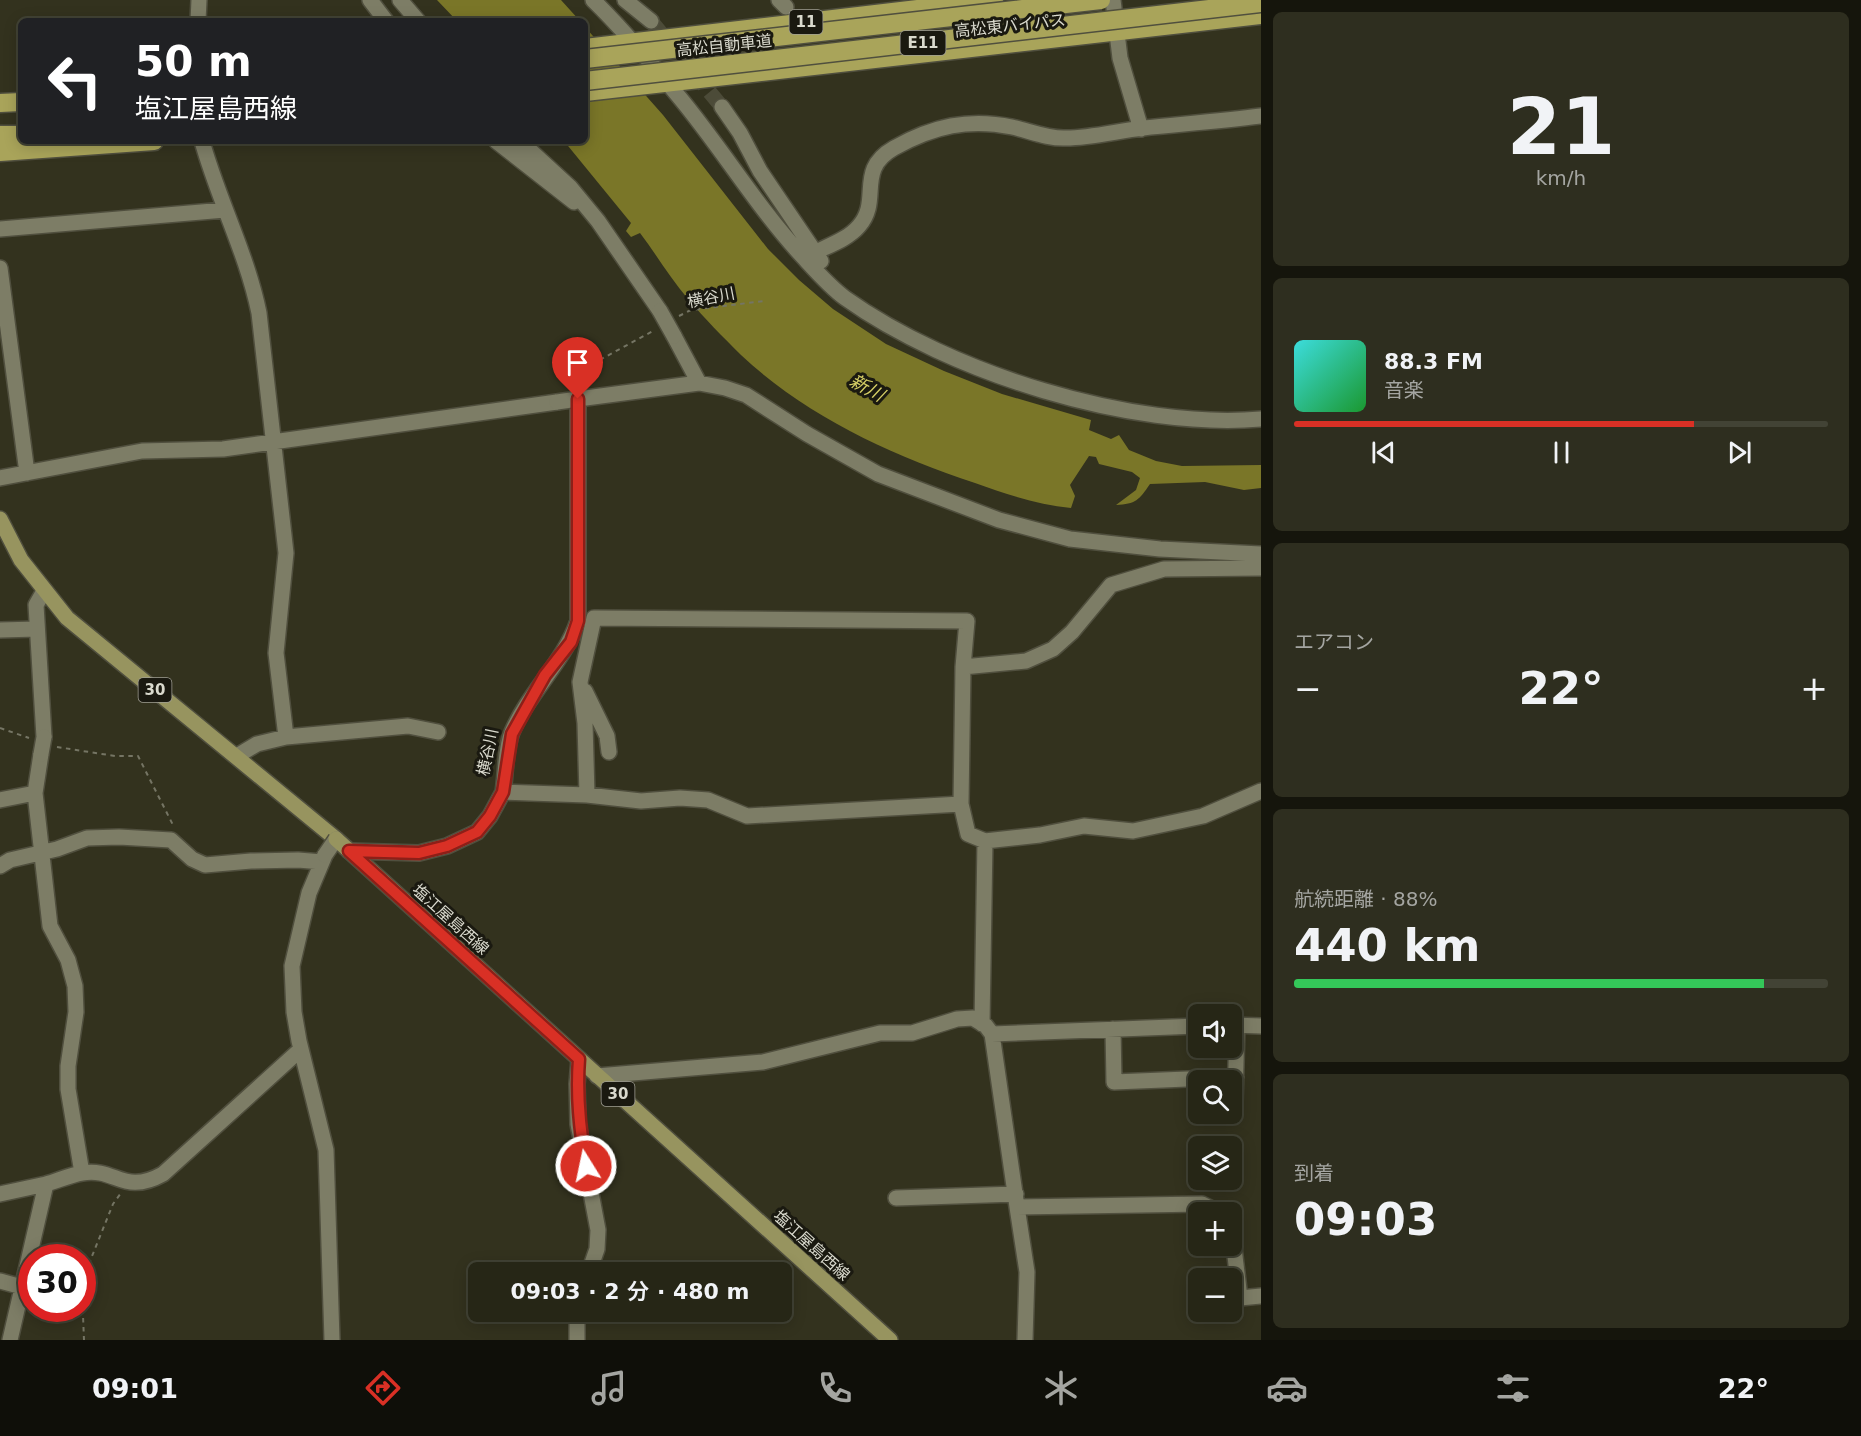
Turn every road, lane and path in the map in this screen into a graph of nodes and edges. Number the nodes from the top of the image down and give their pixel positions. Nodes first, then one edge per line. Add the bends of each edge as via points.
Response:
1 (199, 0) edge
2 (370, 0) edge
3 (400, 0) edge
4 (593, 0) edge
5 (625, 0) edge
6 (994, 0) edge
7 (1101, 0) edge
8 (1113, 0) edge
9 (1261, 3) edge
10 (1261, 15) edge
11 (198, 18) edge
12 (384, 18) edge
13 (415, 18) edge
14 (651, 21) tunnel mouth
15 (1118, 33) junction
16 (625, 43) junction
17 (588, 48) edge
18 (588, 59) edge
19 (588, 81) edge
20 (666, 83) junction
21 (588, 92) edge
22 (18, 102) edge
23 (0, 103) edge
24 (722, 107) tunnel mouth
25 (18, 114) edge
26 (0, 115) edge
27 (1261, 116) edge
28 (1141, 129) junction
29 (0, 135) edge
30 (18, 135) edge
31 (112, 144) edge
32 (203, 144) edge
33 (500, 144) edge
34 (523, 144) edge
35 (0, 152) edge
36 (225, 210) junction
37 (598, 221) junction
38 (0, 229) edge
39 (816, 252) junction
40 (0, 268) edge
41 (843, 296) junction
42 (764, 301) dead end
43 (674, 320) dead end
44 (656, 329) dead end
45 (699, 383) junction
46 (574, 393) junction
47 (1261, 419) edge
48 (273, 442) junction
49 (27, 473) junction
50 (0, 478) edge
51 (0, 519) edge
52 (1261, 554) edge
53 (1261, 568) edge
54 (44, 591) junction
55 (578, 621) junction
56 (37, 629) junction
57 (0, 630) edge
58 (963, 667) junction
59 (580, 682) junction
60 (0, 728) edge
61 (438, 732) dead end
62 (286, 737) junction
63 (40, 744) junction
64 (56, 746) dead end
65 (609, 752) dead end
66 (237, 756) junction
67 (1261, 791) edge
68 (503, 792) junction
69 (35, 793) junction
70 (587, 795) junction
71 (0, 800) edge
72 (961, 804) junction
73 (173, 825) dead end
74 (986, 841) junction
75 (344, 846) junction
76 (41, 853) junction
77 (323, 859) junction
78 (0, 866) edge
79 (1242, 1025) edge
80 (1188, 1026) edge
81 (1261, 1026) edge
82 (987, 1029) junction
83 (1113, 1029) junction
84 (301, 1049) junction
85 (579, 1059) junction
86 (597, 1076) junction
87 (1188, 1079) edge
88 (82, 1173) junction
89 (46, 1184) junction
90 (128, 1184) junction
91 (0, 1194) edge
92 (896, 1198) dead end
93 (1017, 1200) junction
94 (1188, 1204) edge
95 (32, 1244) edge
96 (96, 1246) edge
97 (1235, 1256) edge
98 (592, 1262) edge
99 (0, 1281) edge
100 (18, 1286) edge
101 (1261, 1296) edge
102 (18, 1305) edge
103 (83, 1322) edge
104 (577, 1322) edge
105 (10, 1340) edge
106 (84, 1340) edge
107 (332, 1340) edge
108 (577, 1340) edge
109 (890, 1340) edge
110 (1025, 1340) edge

1 - 11 street
2 - 12 street
3 - 13 street
4 - 16 street
5 - 14 street
6 - 16 highway, 高松東バイパス / 11
7 - 18 highway, 高松自動車道 / E11, bridge
8 - 15 street
9 - 19 highway, 高松自動車道 / E11, bridge
10 - 15 highway, 高松東バイパス
15 - 20 highway, 高松東バイパス
15 - 28 street via 1120,58
16 - 17 highway, 高松東バイパス / 11
16 - 20 street
20 - 21 highway, 高松東バイパス
20 - 41 street via 760,208
22 - 23 highway
24 - 39 street
25 - 26 highway
27 - 28 street
28 - 39 street via 1062,139 983,122 953,124 924,133 879,159 870,175 869,207 859,226
29 - 30 highway
31 - 35 highway
32 - 36 street
33 - 37 street
34 - 37 street via 570,187
36 - 38 street
36 - 48 street via 255,294
37 - 45 street, bridge via 660,311
39 - 41 street
40 - 49 street
41 - 47 street via 894,329 1015,381 1102,406 1159,417 1225,422
42 - 43 path, 横谷川 via 691,310
44 - 46 path via 570,376
45 - 46 street
45 - 52 street via 746,394 878,474 999,520 1070,539
46 - 48 street, bridge via 557,402
46 - 55 street
48 - 49 street via 223,449 142,451
48 - 62 street via 286,553 276,653
49 - 50 street
51 - 54 main road, 塩江屋島西線 / 30 via 21,560
53 - 58 street via 1164,569 1111,585 1053,649 1026,661
54 - 56 street via 36,605
54 - 66 main road, 塩江屋島西線 / 30 via 67,618
55 - 59 street via 575,670
55 - 68 street via 571,642 545,675 512,734
56 - 57 street
56 - 63 street
58 - 59 street via 967,621 594,618
58 - 72 street
59 - 65 street via 607,736
59 - 70 street
60 - 63 path
61 - 62 street via 408,726
62 - 66 street via 256,744
63 - 69 street
64 - 73 path via 138,756
66 - 75 main road, 塩江屋島西線 / 30
67 - 74 street via 1203,816 1133,831 1084,826
68 - 70 street
68 - 75 street via 477,832 447,846 419,853
69 - 71 street
69 - 76 street
70 - 72 street via 641,801 708,800 747,816
72 - 74 street via 968,834
74 - 82 street
75 - 77 street, bridge
75 - 85 main road, 塩江屋島西線 / 30
76 - 77 street via 87,838 119,837 171,840 205,865
76 - 78 street
76 - 88 street via 50,926 68,960 75,986 68,1089
77 - 84 street via 309,892 292,966
79 - 81 street
80 - 83 street
82 - 83 street
82 - 86 street via 973,1018 957,1019 912,1033 879,1033 763,1062
82 - 93 street
83 - 87 street via 1114,1082
84 - 90 street via 163,1174 150,1181
84 - 107 street via 326,1150
85 - 86 main road, 塩江屋島西線 / 30
85 - 98 street via 578,1124 598,1230
86 - 109 main road, 塩江屋島西線 / 30
88 - 89 street
88 - 90 street via 102,1174
89 - 91 street
89 - 95 street
90 - 96 path via 113,1204
92 - 93 street
93 - 94 street
93 - 110 street via 1027,1272
97 - 101 street via 1240,1298
99 - 100 street
102 - 105 street
103 - 106 path
104 - 108 street

